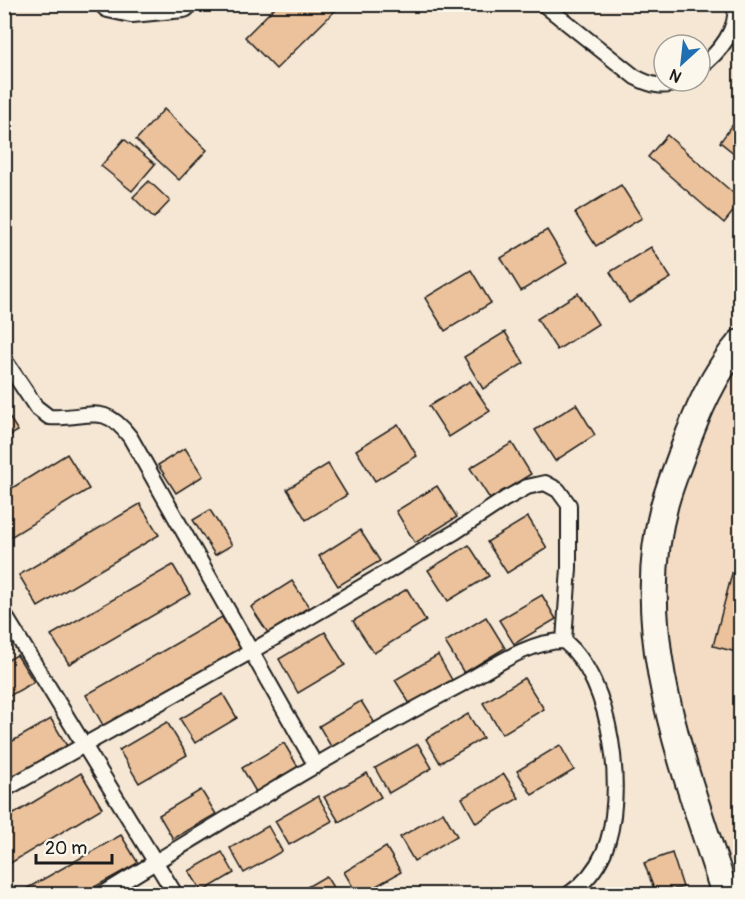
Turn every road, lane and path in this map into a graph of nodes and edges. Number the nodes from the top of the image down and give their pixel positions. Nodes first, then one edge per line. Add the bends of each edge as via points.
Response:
1 (109, 4) edge
2 (183, 4) edge
3 (543, 4) edge
4 (735, 4) edge
5 (712, 54) edge
6 (652, 85) edge
7 (741, 343) edge
8 (4, 359) edge
9 (4, 614) edge
10 (564, 641) junction
11 (252, 651) junction
12 (85, 744) junction
13 (316, 766) junction
14 (4, 790) edge
15 (157, 861) junction
16 (103, 894) edge
17 (175, 894) edge
18 (569, 894) edge
19 (725, 894) edge

1 - 2 street via 132,9
3 - 6 lane via 635,77
4 - 5 lane via 737,15 732,32
7 - 19 street via 707,391 688,436 665,503 655,572 657,641 664,686 681,755
8 - 11 lane via 36,407 49,417 102,413 118,422
9 - 12 lane
10 - 11 lane via 569,505 558,490 545,483 505,499
10 - 13 lane via 532,647
10 - 18 lane via 591,677 608,718 614,764 605,849 588,877
11 - 12 lane
11 - 13 lane
12 - 14 lane
12 - 15 lane
13 - 15 lane
15 - 16 lane
15 - 17 lane

